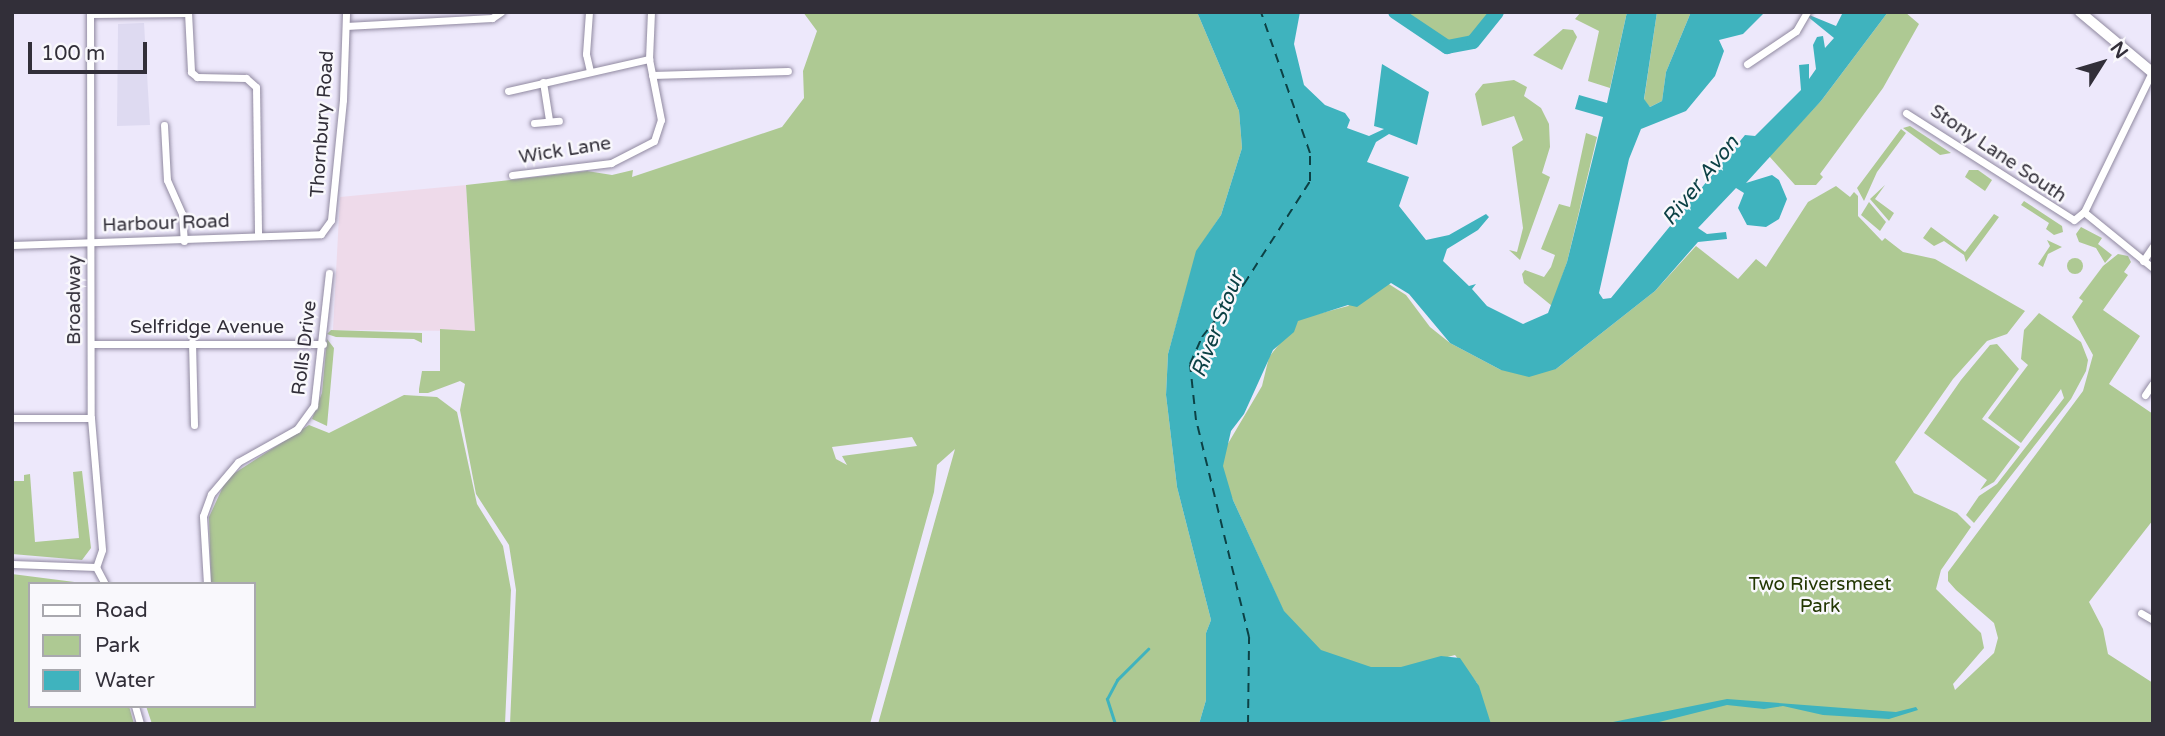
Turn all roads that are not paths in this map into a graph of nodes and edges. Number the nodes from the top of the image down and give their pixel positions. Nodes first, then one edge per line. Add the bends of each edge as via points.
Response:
1 (346, 12) edge
2 (430, 12) edge
3 (501, 12) edge
4 (589, 12) edge
5 (651, 12) edge
6 (2080, 12) edge
7 (90, 13) edge
8 (188, 13) edge
9 (1807, 14) edge
10 (431, 22) junction
11 (346, 26) junction
12 (649, 59) junction
13 (1747, 64) dead end
14 (590, 71) junction
15 (788, 71) dead end
16 (2152, 72) edge
17 (652, 75) junction
18 (543, 82) junction
19 (509, 91) dead end
20 (1906, 113) dead end
21 (549, 121) junction
22 (559, 121) dead end
23 (534, 123) dead end
24 (164, 125) dead end
25 (512, 175) dead end
26 (2084, 212) junction
27 (321, 234) joint
28 (258, 236) junction
29 (184, 241) junction
30 (90, 242) junction
31 (12, 244) edge
32 (2153, 246) edge
33 (2143, 261) junction
34 (2153, 268) edge
35 (329, 273) dead end
36 (192, 342) junction
37 (90, 344) junction
38 (323, 344) junction
39 (2153, 383) edge
40 (2145, 395) dead end
41 (12, 418) edge
42 (91, 418) junction
43 (194, 425) dead end
44 (12, 564) edge
45 (96, 567) junction
46 (104, 582) edge
47 (207, 582) edge
48 (2141, 613) dead end
49 (2153, 620) edge

1 - 11 street, Thornbury Road
2 - 10 street
3 - 10 street via 492,18
4 - 14 street via 586,54
5 - 12 street, Wick Lane
6 - 16 street
7 - 8 street
7 - 30 street, Broadway
8 - 28 street via 191,72 197,77 246,78 256,87
9 - 13 street via 1797,31
10 - 11 street
11 - 27 street, Thornbury Road via 331,220
12 - 14 street
12 - 17 street, Wick Lane
14 - 18 street
15 - 17 street
16 - 26 street, Stony Lane South
17 - 25 street, Wick Lane via 661,120 659,135 650,145 611,163
18 - 19 street
18 - 21 street
20 - 26 street, Stony Lane South via 2065,217 2074,220
21 - 22 street
21 - 23 street
24 - 29 street via 167,180 182,214
26 - 33 street
27 - 28 street, Harbour Road
28 - 29 street, Harbour Road
29 - 30 street, Harbour Road
30 - 31 street, Harbour Road
30 - 37 street, Broadway
32 - 33 street
33 - 34 street
35 - 38 street, Rolls Drive
36 - 37 street, Selfridge Avenue
36 - 38 street, Selfridge Avenue
36 - 43 street
37 - 42 street, Broadway
38 - 47 street, Rolls Drive via 318,393 307,419 288,435 237,462 211,494 204,516
39 - 40 street
41 - 42 street
42 - 45 street, Broadway via 102,550
44 - 45 street
45 - 46 street
48 - 49 street

